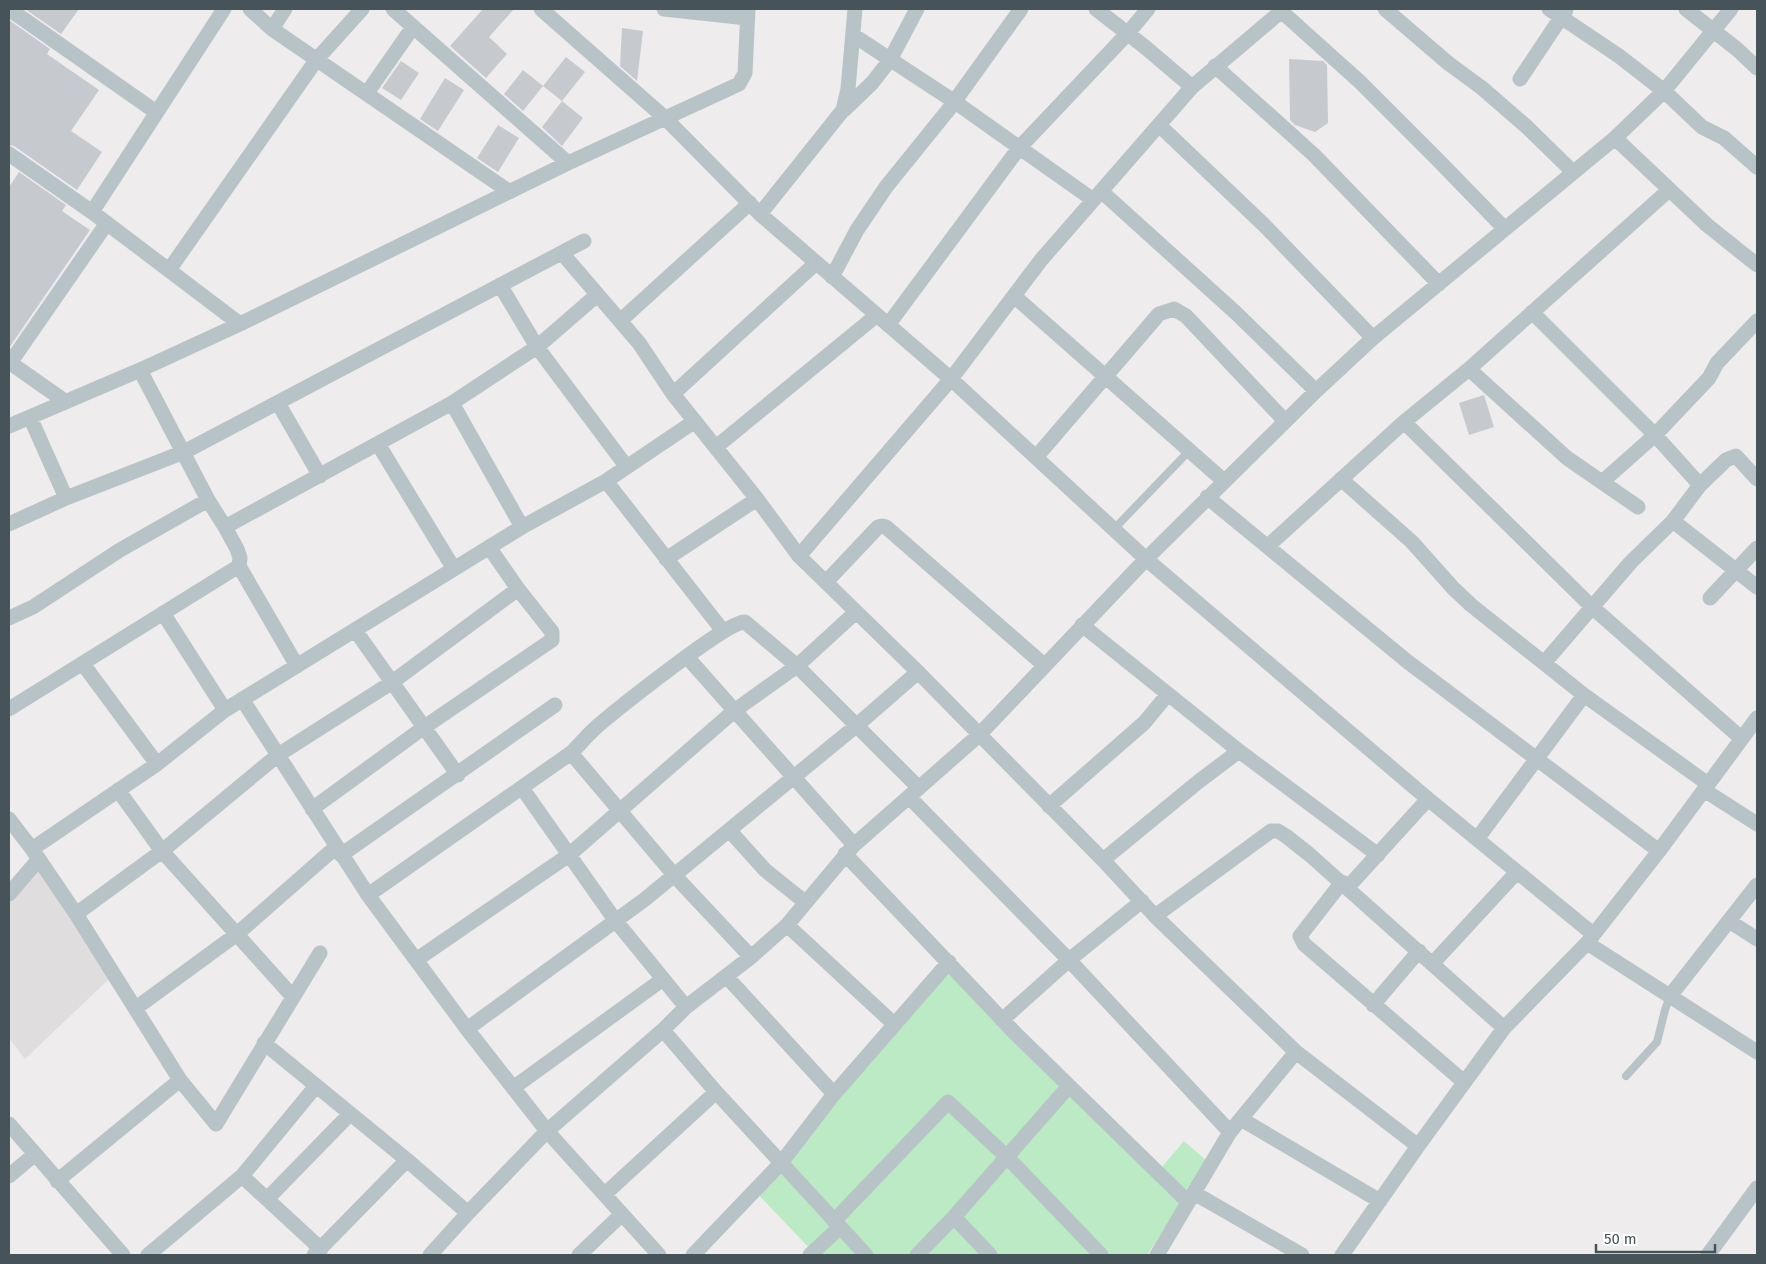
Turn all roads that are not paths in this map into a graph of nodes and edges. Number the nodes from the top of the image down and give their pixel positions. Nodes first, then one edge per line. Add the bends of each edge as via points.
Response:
1 (9, 9) edge
2 (224, 9) edge
3 (250, 9) edge
4 (285, 9) edge
5 (362, 9) edge
6 (393, 9) edge
7 (541, 9) edge
8 (664, 9) edge
9 (855, 9) edge
10 (917, 9) edge
11 (1021, 9) edge
12 (1096, 9) edge
13 (1148, 9) edge
14 (1385, 9) edge
15 (1686, 9) edge
16 (1731, 9) edge
17 (1282, 10) edge
18 (1559, 11) edge
19 (748, 14) edge
20 (413, 27) junction
21 (272, 29) junction
22 (1713, 29) junction
23 (1128, 33) junction
24 (853, 35) junction
25 (317, 59) junction
26 (890, 60) junction
27 (1215, 66) junction
28 (1757, 68) edge
29 (1520, 79) dead end
30 (1192, 87) junction
31 (1664, 91) junction
32 (367, 94) junction
33 (955, 102) junction
34 (843, 110) junction
35 (156, 112) junction
36 (665, 118) junction
37 (1158, 125) junction
38 (1615, 138) junction
39 (1019, 148) junction
40 (9, 154) edge
41 (568, 163) junction
42 (1757, 167) edge
43 (1573, 172) junction
44 (1669, 190) junction
45 (510, 192) junction
46 (1096, 195) junction
47 (750, 203) junction
48 (92, 212) junction
49 (760, 214) junction
50 (107, 223) junction
51 (1505, 229) junction
52 (584, 241) dead end
53 (562, 253) junction
54 (1755, 258) edge
55 (816, 263) junction
56 (169, 270) junction
57 (832, 277) junction
58 (1439, 284) junction
59 (500, 285) junction
60 (598, 295) junction
61 (1014, 296) junction
62 (1532, 312) junction
63 (882, 320) junction
64 (620, 321) junction
65 (1757, 322) edge
66 (240, 324) junction
67 (1374, 338) junction
68 (537, 347) junction
69 (9, 363) edge
70 (1469, 369) junction
71 (140, 370) junction
72 (1105, 376) junction
73 (951, 378) junction
74 (1316, 391) junction
75 (673, 394) junction
76 (66, 402) junction
77 (278, 403) junction
78 (452, 403) junction
79 (30, 417) junction
80 (695, 421) junction
81 (1285, 421) junction
82 (1404, 422) junction
83 (9, 426) edge
84 (1655, 435) junction
85 (378, 444) junction
86 (716, 447) junction
87 (1190, 450) junction
88 (184, 452) junction
89 (1037, 456) junction
90 (626, 466) junction
91 (320, 476) junction
92 (1341, 479) junction
93 (1757, 479) edge
94 (606, 481) junction
95 (1224, 481) junction
96 (1602, 482) junction
97 (1700, 485) junction
98 (1207, 497) junction
99 (66, 498) junction
100 (757, 499) junction
101 (208, 500) junction
102 (1638, 507) dead end
103 (1672, 521) junction
104 (9, 524) edge
105 (522, 526) junction
106 (225, 527) junction
107 (1114, 529) junction
108 (1268, 546) junction
109 (489, 547) junction
110 (1757, 548) edge
111 (799, 556) junction
112 (666, 559) junction
113 (1146, 559) junction
114 (239, 566) junction
115 (454, 569) junction
116 (1737, 570) junction
117 (826, 582) junction
118 (1757, 587) edge
119 (518, 589) junction
120 (1710, 598) dead end
121 (1592, 607) junction
122 (856, 612) junction
123 (163, 613) junction
124 (9, 618) edge
125 (1082, 625) junction
126 (355, 630) junction
127 (723, 632) junction
128 (687, 657) junction
129 (1544, 663) junction
130 (83, 664) junction
131 (1044, 665) junction
132 (297, 666) junction
133 (797, 666) junction
134 (918, 672) junction
135 (391, 683) junction
136 (1168, 694) junction
137 (1584, 695) junction
138 (242, 699) junction
139 (555, 705) dead end
140 (9, 709) edge
141 (225, 710) junction
142 (734, 711) junction
143 (1757, 718) edge
144 (856, 726) junction
145 (423, 728) junction
146 (978, 734) junction
147 (1741, 738) junction
148 (1239, 751) junction
149 (571, 753) junction
150 (278, 755) junction
151 (1536, 759) junction
152 (157, 764) junction
153 (458, 775) junction
154 (793, 777) junction
155 (1706, 787) junction
156 (522, 788) junction
157 (118, 790) junction
158 (914, 792) junction
159 (1428, 799) junction
160 (1049, 806) junction
161 (312, 809) junction
162 (620, 810) junction
163 (9, 819) edge
164 (1757, 824) edge
165 (729, 830) junction
166 (1477, 839) junction
167 (849, 849) junction
168 (339, 851) junction
169 (1659, 851) junction
170 (162, 852) junction
171 (35, 854) junction
172 (569, 855) junction
173 (1378, 855) junction
174 (1103, 860) junction
175 (1517, 872) junction
176 (674, 876) junction
177 (1345, 885) junction
178 (1757, 885) edge
179 (9, 894) edge
180 (368, 895) junction
181 (1142, 901) junction
182 (805, 902) junction
183 (76, 914) junction
184 (1155, 916) junction
185 (616, 920) junction
186 (1729, 921) junction
187 (787, 925) junction
188 (237, 934) junction
189 (1590, 939) junction
190 (1757, 939) edge
191 (1419, 951) junction
192 (320, 953) dead end
193 (751, 956) junction
194 (416, 960) junction
195 (1069, 960) junction
196 (949, 962) junction
197 (1433, 964) junction
198 (726, 976) junction
199 (663, 979) junction
200 (1670, 996) junction
201 (293, 997) junction
202 (1373, 1005) junction
203 (686, 1007) junction
204 (136, 1008) junction
205 (1002, 1020) junction
206 (894, 1024) junction
207 (1504, 1028) junction
208 (467, 1029) junction
209 (663, 1030) junction
210 (264, 1043) junction
211 (1296, 1052) junction
212 (1757, 1052) edge
213 (1626, 1076) dead end
214 (180, 1080) junction
215 (1464, 1082) junction
216 (316, 1086) junction
217 (1070, 1086) junction
218 (513, 1088) junction
219 (716, 1092) junction
220 (834, 1094) junction
221 (350, 1114) junction
222 (1241, 1119) junction
223 (9, 1124) edge
224 (547, 1131) junction
225 (1230, 1132) junction
226 (1418, 1146) junction
227 (35, 1154) junction
228 (1007, 1157) junction
229 (407, 1160) junction
230 (781, 1163) junction
231 (9, 1176) edge
232 (242, 1176) junction
233 (57, 1181) junction
234 (1757, 1188) edge
235 (605, 1194) junction
236 (1191, 1198) junction
237 (267, 1199) junction
238 (1380, 1201) junction
239 (468, 1213) junction
240 (621, 1215) junction
241 (954, 1217) junction
242 (837, 1224) junction
243 (317, 1252) edge
244 (123, 1255) edge
245 (148, 1255) edge
246 (430, 1255) edge
247 (579, 1255) edge
248 (659, 1255) edge
249 (693, 1255) edge
250 (810, 1255) edge
251 (866, 1255) edge
252 (917, 1255) edge
253 (990, 1255) edge
254 (1101, 1255) edge
255 (1158, 1255) edge
256 (1302, 1255) edge
257 (1342, 1255) edge
258 (1708, 1255) edge

1 - 35 street
2 - 35 street
3 - 21 street
4 - 21 street
5 - 25 street
6 - 20 street
7 - 36 street
8 - 19 street
9 - 24 street
10 - 26 street
11 - 33 street
12 - 23 street
13 - 23 street
14 - 43 street via 1527,127
15 - 22 street
16 - 22 street
17 - 27 street
17 - 51 street via 1360,82
18 - 29 street
18 - 31 street
19 - 36 street via 745,73 739,84
20 - 32 street
20 - 41 street
21 - 25 street
22 - 28 street
22 - 31 street
23 - 30 street
23 - 39 street
24 - 26 street
24 - 34 street
25 - 32 street
25 - 56 street
26 - 33 street
26 - 34 street via 872,83
27 - 30 street
27 - 58 street via 1314,155
30 - 37 street
31 - 38 street
31 - 42 street via 1702,126 1724,138
32 - 45 street
33 - 39 street
33 - 57 street via 881,193 856,230
34 - 49 street
35 - 48 street
36 - 41 street
36 - 47 street
37 - 46 street
37 - 67 street via 1264,225
38 - 43 street
38 - 44 street
39 - 46 street
39 - 63 street
40 - 48 street
41 - 45 street
43 - 51 street
44 - 54 street via 1707,224
44 - 62 street
45 - 66 street
46 - 61 street
46 - 74 street via 1236,313
47 - 49 street
47 - 64 street
48 - 50 street
49 - 55 street
50 - 56 street
50 - 69 street
51 - 58 street
52 - 53 street
53 - 59 street
53 - 60 street
55 - 57 street
55 - 75 street
56 - 66 street
57 - 63 street
58 - 67 street
59 - 68 street
59 - 77 street
60 - 64 street
60 - 68 street
61 - 72 street
61 - 73 street
62 - 70 street
62 - 84 street
63 - 73 street
63 - 86 street
64 - 75 street via 639,342
65 - 84 street via 1717,362 1709,378
66 - 71 street
67 - 74 street
68 - 78 street
68 - 90 street
69 - 76 street
70 - 82 street
70 - 96 street via 1567,458
71 - 76 street
71 - 88 street
72 - 81 street via 1159,314 1174,309 1186,316
72 - 87 street
72 - 89 street
73 - 89 street
73 - 111 street
74 - 81 street
75 - 80 street
76 - 79 street
77 - 88 street
77 - 91 street
78 - 85 street
78 - 105 street
79 - 83 street
79 - 99 street
80 - 86 street
80 - 90 street
81 - 95 street
82 - 92 street
82 - 121 street
84 - 96 street
84 - 97 street
85 - 91 street
85 - 115 street
86 - 100 street
87 - 95 street
87 - 107 lane
88 - 99 street
88 - 101 street
89 - 107 street
90 - 94 street
91 - 106 street
92 - 108 street
92 - 129 street via 1412,542 1452,588
93 - 97 street via 1736,456 1726,460
94 - 105 street
94 - 112 street
95 - 98 street
96 - 102 street
97 - 103 street
98 - 108 street
98 - 113 street
99 - 104 street
100 - 111 street
100 - 112 street
101 - 106 street
101 - 124 street via 120,550 33,607
103 - 116 street
103 - 121 street
105 - 109 street
106 - 114 street via 237,549
107 - 113 street
108 - 151 street via 1408,662
109 - 115 street
109 - 119 street
110 - 116 street
111 - 117 street
112 - 127 street
113 - 125 street
113 - 159 street
114 - 123 street
114 - 132 street
115 - 126 street
116 - 118 street
116 - 120 street
117 - 122 street
117 - 131 street via 878,527 886,527
119 - 135 street
119 - 145 street via 552,632 552,640
121 - 129 street
121 - 147 street
122 - 133 street
122 - 134 street
123 - 130 street
123 - 141 street
125 - 131 street
125 - 136 street
126 - 132 street
126 - 135 street
127 - 128 street
127 - 133 street via 738,622 744,622
128 - 142 street
128 - 149 street via 600,724
129 - 137 street
130 - 140 street
130 - 152 street
131 - 146 street
132 - 138 street
133 - 142 street
133 - 144 street
134 - 144 street
134 - 146 street
135 - 145 street
135 - 150 street
136 - 148 street
136 - 160 street via 1144,723
137 - 151 street
137 - 155 street
138 - 141 street
138 - 150 street
139 - 153 street
141 - 152 street
142 - 154 street
142 - 162 street
143 - 147 street
144 - 154 street
144 - 158 street
145 - 153 street
145 - 161 street
146 - 158 street
146 - 160 street
147 - 155 street
148 - 173 street
148 - 174 street
149 - 156 street
149 - 162 street
150 - 161 street
150 - 170 street
151 - 166 street
151 - 169 street
152 - 157 street
153 - 168 street
154 - 165 street
154 - 167 street
155 - 164 street
155 - 169 street
156 - 172 street
156 - 180 street
157 - 170 street
157 - 171 street
158 - 167 street
158 - 195 street
159 - 166 street
159 - 173 street
160 - 174 street
161 - 168 street
162 - 172 street
162 - 176 street
163 - 171 street
165 - 176 street
165 - 182 street via 765,870
166 - 175 street
167 - 182 street
167 - 196 street
168 - 180 street
168 - 188 street
169 - 189 street
170 - 183 street
170 - 188 street
171 - 179 street
171 - 183 street
172 - 185 street
172 - 194 street
173 - 177 street
174 - 181 street
175 - 189 street
175 - 197 street
176 - 185 street
176 - 193 street
177 - 184 street via 1286,836 1271,831
177 - 191 street
177 - 202 street via 1300,936 1304,944
178 - 186 street
180 - 194 street
181 - 184 street
181 - 195 street
182 - 187 street
183 - 204 street
184 - 211 street
185 - 199 street
185 - 208 street
186 - 190 street
186 - 200 street
187 - 193 street
187 - 206 street
188 - 201 street
188 - 204 street
189 - 200 street
189 - 207 street
191 - 197 street
191 - 202 street
192 - 201 street
193 - 198 street
194 - 208 street
195 - 205 street
195 - 225 street
196 - 205 street
196 - 206 street
197 - 207 street
198 - 203 street
198 - 220 street
199 - 203 street
199 - 218 street
200 - 212 street
200 - 213 lane via 1657,1042
201 - 210 street
202 - 215 street
203 - 209 street
204 - 214 street
205 - 217 street
206 - 220 street
207 - 215 street
208 - 218 street
209 - 219 street
209 - 224 street
210 - 214 street via 216,1124
210 - 216 street
211 - 222 street
211 - 226 street
214 - 233 street
215 - 226 street
216 - 221 street
216 - 232 street
217 - 228 street
217 - 236 street
218 - 224 street
219 - 230 street
219 - 235 street
220 - 230 street
221 - 229 street
221 - 237 street
222 - 225 street
222 - 238 street
223 - 227 street
224 - 235 street
224 - 239 street
225 - 236 street
226 - 238 street
227 - 231 street
227 - 233 street
228 - 241 street
228 - 242 street via 948,1102
228 - 254 street
229 - 239 street
229 - 243 street
230 - 242 street
230 - 249 street
232 - 237 street
232 - 245 street
233 - 244 street
234 - 258 street
235 - 240 street
236 - 255 street
236 - 256 street
237 - 243 street
238 - 257 street
239 - 246 street
240 - 247 street
240 - 248 street
241 - 252 street
241 - 253 street
242 - 250 street
242 - 251 street

